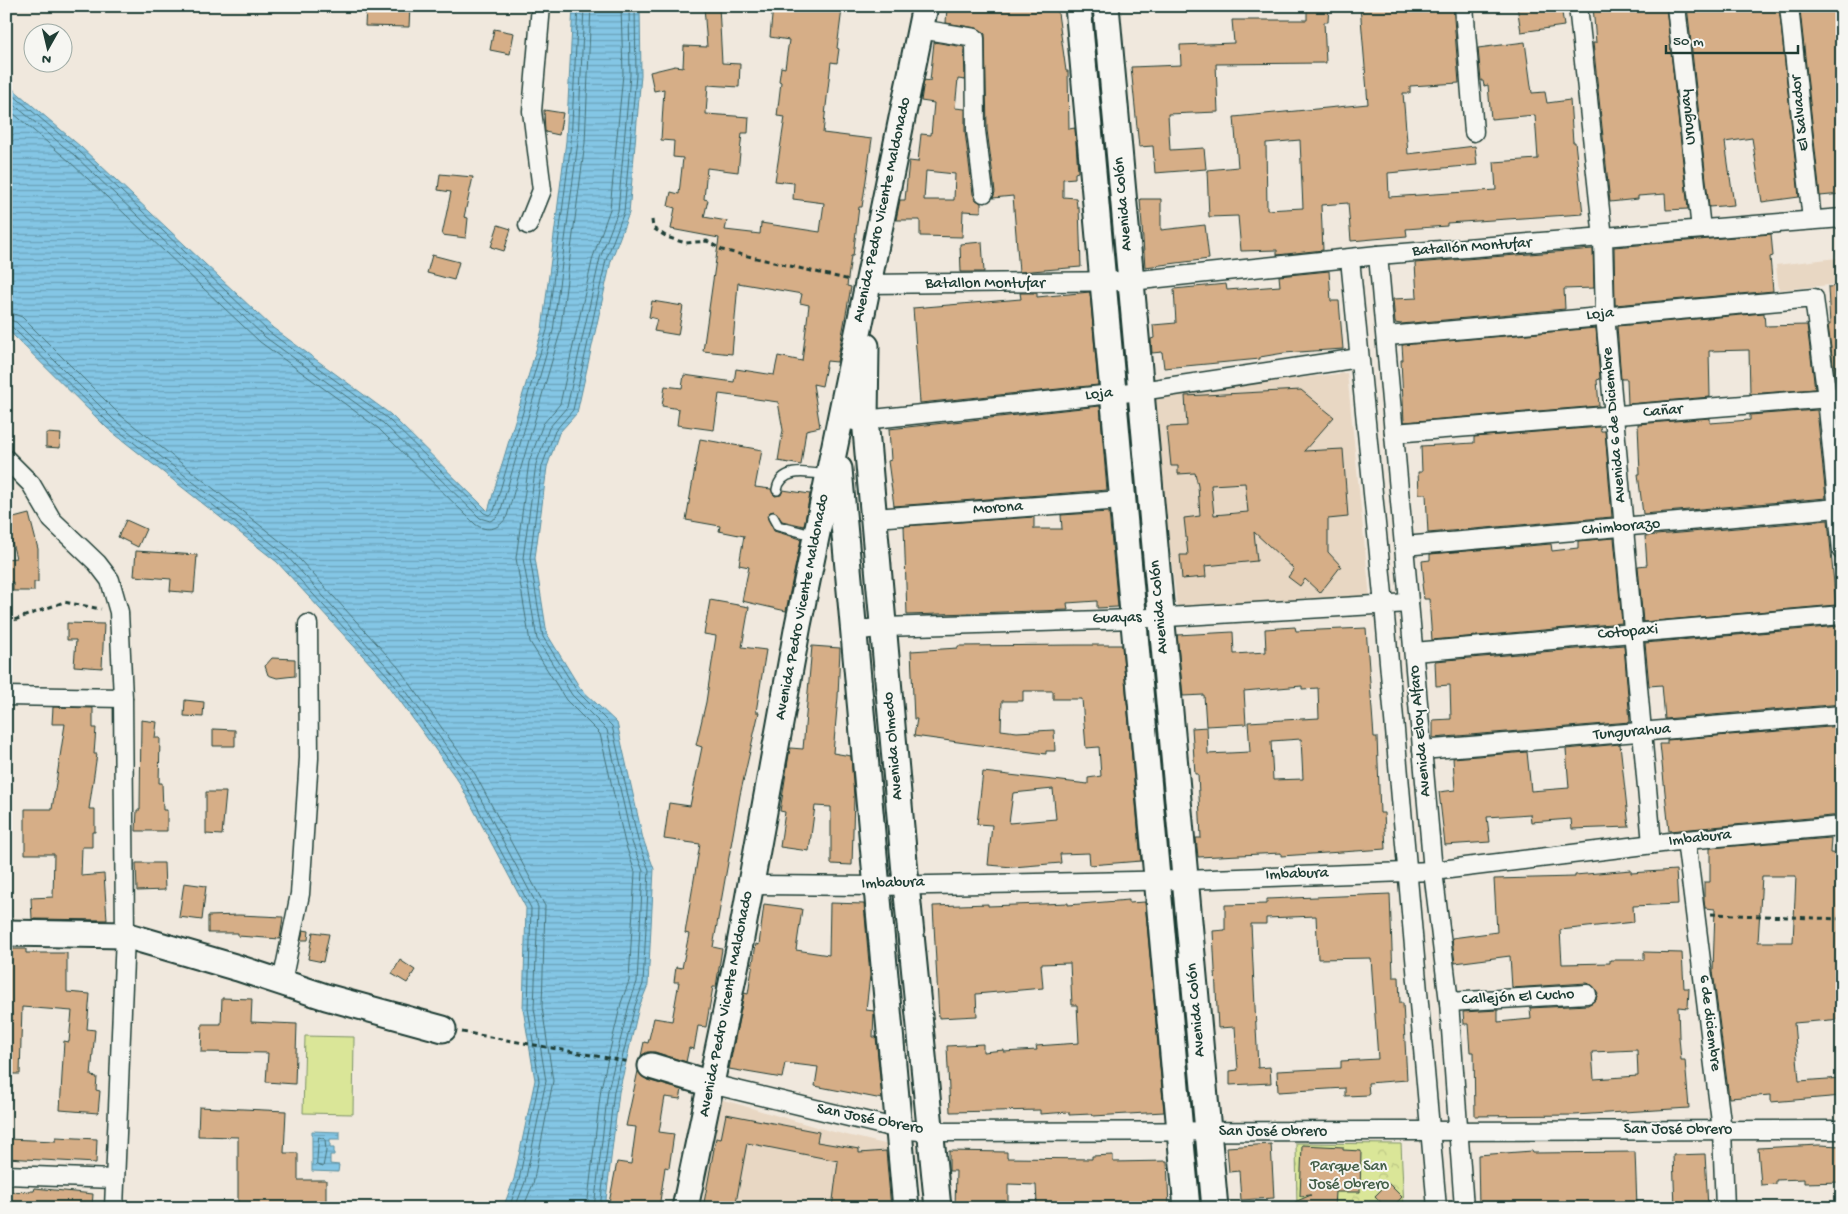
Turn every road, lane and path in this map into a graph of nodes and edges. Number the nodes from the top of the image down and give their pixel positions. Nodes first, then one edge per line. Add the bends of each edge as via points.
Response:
1 (542, 6) edge
2 (1078, 6) edge
3 (1106, 6) edge
4 (1464, 6) edge
5 (1578, 6) edge
6 (1676, 6) edge
7 (1789, 6) edge
8 (923, 18) edge
9 (1474, 132) dead end
10 (984, 193) dead end
11 (1842, 218) edge
12 (652, 220) dead end
13 (1812, 220) junction
14 (528, 225) dead end
15 (1701, 229) junction
16 (1603, 238) junction
17 (1378, 255) junction
18 (1350, 259) junction
19 (1131, 281) junction
20 (1103, 283) junction
21 (867, 284) junction
22 (1605, 314) junction
23 (1387, 336) junction
24 (1359, 358) junction
25 (1141, 390) junction
26 (1113, 393) junction
27 (1834, 397) edge
28 (1614, 416) junction
29 (864, 420) junction
30 (837, 431) junction
31 (1394, 433) junction
32 (6, 459) edge
33 (830, 475) junction
34 (777, 490) dead end
35 (1122, 500) junction
36 (1838, 508) junction
37 (773, 517) dead end
38 (874, 518) junction
39 (1624, 528) junction
40 (817, 537) junction
41 (1404, 546) junction
42 (1842, 551) edge
43 (1410, 603) junction
44 (1384, 604) junction
45 (119, 612) junction
46 (1842, 615) edge
47 (1161, 617) junction
48 (1133, 619) junction
49 (6, 623) edge
50 (308, 624) dead end
51 (884, 628) junction
52 (854, 631) junction
53 (1634, 633) junction
54 (1414, 652) junction
55 (6, 696) edge
56 (123, 698) junction
57 (1842, 715) edge
58 (1643, 732) junction
59 (1422, 750) junction
60 (1842, 826) edge
61 (1686, 840) junction
62 (1652, 844) junction
63 (1406, 871) junction
64 (1433, 871) junction
65 (1157, 880) junction
66 (1185, 880) junction
67 (906, 884) junction
68 (751, 885) junction
69 (877, 886) junction
70 (1695, 913) junction
71 (1841, 919) edge
72 (6, 933) edge
73 (124, 935) junction
74 (282, 982) junction
75 (1587, 994) dead end
76 (1449, 1002) junction
77 (443, 1029) joint
78 (651, 1066) joint
79 (710, 1084) junction
80 (899, 1129) junction
81 (1722, 1130) junction
82 (1842, 1130) edge
83 (1457, 1131) junction
84 (931, 1132) junction
85 (1429, 1132) junction
86 (1180, 1133) junction
87 (1208, 1133) junction
88 (6, 1175) edge
89 (114, 1179) junction
90 (114, 1208) edge
91 (685, 1208) edge
92 (906, 1208) edge
93 (938, 1208) edge
94 (1186, 1208) edge
95 (1215, 1208) edge
96 (1437, 1208) edge
97 (1464, 1208) edge
98 (1725, 1208) edge

1 - 14 street via 532,111 542,190
2 - 20 street, Avenida Colón
3 - 19 street, Avenida Colón
4 - 9 street
5 - 16 street, Avenida 6 de Diciembre
6 - 15 street, Uruguay
7 - 13 street, El Salvador
8 - 10 street via 975,38 976,132
8 - 21 street, Avenida Pedro Vicente Maldonado
11 - 13 street, Batallón Montufar
12 - 21 path via 653,228 679,241 707,241 722,250
13 - 15 street, Batallón Montufar
15 - 16 street, Batallón Montufar
16 - 17 street, Batallón Montufar
16 - 22 street, Avenida 6 de Diciembre
17 - 18 street, Batallón Montufar
17 - 23 street, Avenida Eloy Alfaro
18 - 19 street, Batallón Montufar
18 - 24 street, Avenida Eloy Alfaro
19 - 20 street, Batallón Montufar
19 - 25 street, Avenida Colón
20 - 21 street, Batallon Montufar
20 - 26 street, Avenida Colón
21 - 29 street, Avenida Olmedo
21 - 30 street, Avenida Pedro Vicente Maldonado
22 - 23 street, Loja
22 - 27 street, Loja via 1814,298
22 - 28 street, Avenida 6 de Diciembre
23 - 31 street, Avenida Eloy Alfaro
24 - 25 street, Loja
24 - 44 street, Avenida Eloy Alfaro
25 - 26 street, Loja
25 - 47 street, Avenida Colón
26 - 29 street, Loja
26 - 35 street, Avenida Colón
27 - 28 street, Cañar
27 - 36 street
28 - 31 street, Cañar
28 - 39 street, Avenida 6 de Diciembre
29 - 30 street, Loja
29 - 38 street, Avenida Olmedo
30 - 33 street, Avenida Pedro Vicente Maldonado
30 - 52 street, Avenida Olmedo
31 - 41 street, Avenida Eloy Alfaro
32 - 45 street via 31,484 52,520 110,580
33 - 34 lane via 787,474
33 - 40 street, Avenida Pedro Vicente Maldonado
35 - 38 street, Morona
35 - 48 street, Avenida Colón
36 - 39 street, Chimborazo
36 - 42 street
37 - 40 lane via 778,526
38 - 51 street, Avenida Olmedo
39 - 41 street, Chimborazo
39 - 53 street, Avenida 6 de Diciembre
40 - 68 street, Avenida Pedro Vicente Maldonado
41 - 43 street, Avenida Eloy Alfaro
43 - 44 street, Guayas
43 - 54 street, Avenida Eloy Alfaro
44 - 47 street, Guayas
44 - 63 street, Avenida Eloy Alfaro
45 - 49 path via 64,602
45 - 56 street
46 - 53 street, Cotopaxi
47 - 48 street, Guayas
47 - 66 street, Avenida Colón
48 - 51 street, Guayas
48 - 65 street, Avenida Colón
50 - 74 street via 308,758 300,894
51 - 52 street, Guayas
51 - 67 street, Avenida Olmedo
52 - 69 street, Avenida Olmedo
53 - 54 street, Cotopaxi
53 - 58 street, Avenida 6 de Diciembre
54 - 59 street, Avenida Eloy Alfaro
55 - 56 street
56 - 73 street
57 - 58 street, Tungurahua
58 - 59 street, Tungurahua
58 - 62 street, Avenida 6 de Diciembre
59 - 64 street, Avenida Eloy Alfaro
60 - 61 street, Imbabura
61 - 62 street, Imbabura
61 - 70 street, 6 de diciembre
62 - 64 street, Imbabura
63 - 64 street, Imbabura
63 - 66 street, Imbabura
63 - 85 street, Avenida Eloy Alfaro
64 - 76 street, Avenida Eloy Alfaro
65 - 66 street, Imbabura
65 - 67 street, Imbabura
65 - 86 street, Avenida Colón
66 - 87 street, Avenida Colón
67 - 69 street, Imbabura
67 - 84 street, Avenida Olmedo
68 - 69 street, Imbabura
68 - 79 street, Avenida Pedro Vicente Maldonado
69 - 80 street, Avenida Olmedo
70 - 71 path
70 - 81 street, 6 de diciembre
72 - 73 street
73 - 74 street
73 - 89 street
74 - 77 street
75 - 76 street, Callejón El Cucho
76 - 83 street, Avenida Eloy Alfaro
77 - 78 path
78 - 79 street
79 - 80 street, San José Obrero
79 - 91 street, Avenida Pedro Vicente Maldonado
80 - 84 street, San José Obrero
80 - 92 street, Avenida Olmedo
81 - 82 street, San José Obrero
81 - 83 street, San José Obrero
81 - 98 street, 6 de diciembre
83 - 85 street, San José Obrero
83 - 97 street, Avenida Eloy Alfaro
84 - 86 street, San José Obrero
84 - 93 street, Avenida Olmedo
85 - 87 street, San José Obrero
85 - 96 street, Avenida Eloy Alfaro
86 - 87 street, San José Obrero
86 - 94 street, Avenida Colón
87 - 95 street, Avenida Colón
88 - 89 street
89 - 90 street

